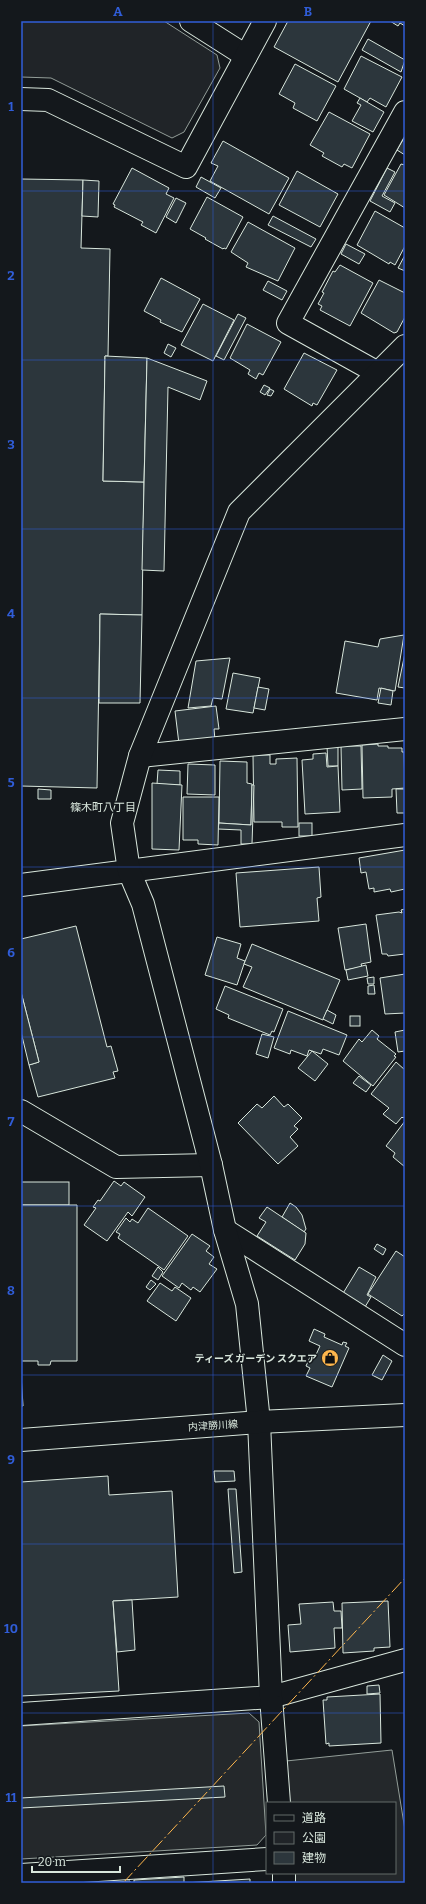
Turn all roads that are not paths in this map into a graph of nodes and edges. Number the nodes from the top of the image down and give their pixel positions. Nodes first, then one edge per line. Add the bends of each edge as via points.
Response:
1 (191, 21) edge
2 (265, 21) edge
3 (246, 56) junction
4 (21, 99) edge
5 (405, 112) edge
6 (405, 346) edge
7 (378, 373) junction
8 (405, 729) edge
9 (140, 756) junction
10 (405, 835) edge
11 (129, 871) junction
12 (21, 885) edge
13 (21, 1111) edge
14 (212, 1165) junction
15 (225, 1230) junction
16 (405, 1345) edge
17 (405, 1415) edge
18 (259, 1422) junction
19 (21, 1440) edge
20 (405, 1660) edge
21 (271, 1697) junction
22 (21, 1714) edge
23 (279, 1802) edge
24 (266, 1859) edge
25 (21, 1875) edge

1 - 3 street
2 - 3 street
3 - 4 street via 186,167 48,100
5 - 7 street via 288,323
6 - 7 street
7 - 9 street via 239,512
8 - 9 street
9 - 11 street via 122,823
10 - 11 street
11 - 12 street
11 - 14 street via 143,904
13 - 14 street via 116,1168
14 - 15 street
15 - 16 street
15 - 18 street via 247,1304
17 - 18 street, 内津勝川線
18 - 19 street, 内津勝川線
18 - 21 street
20 - 21 street
21 - 22 street
21 - 23 street
24 - 25 street

